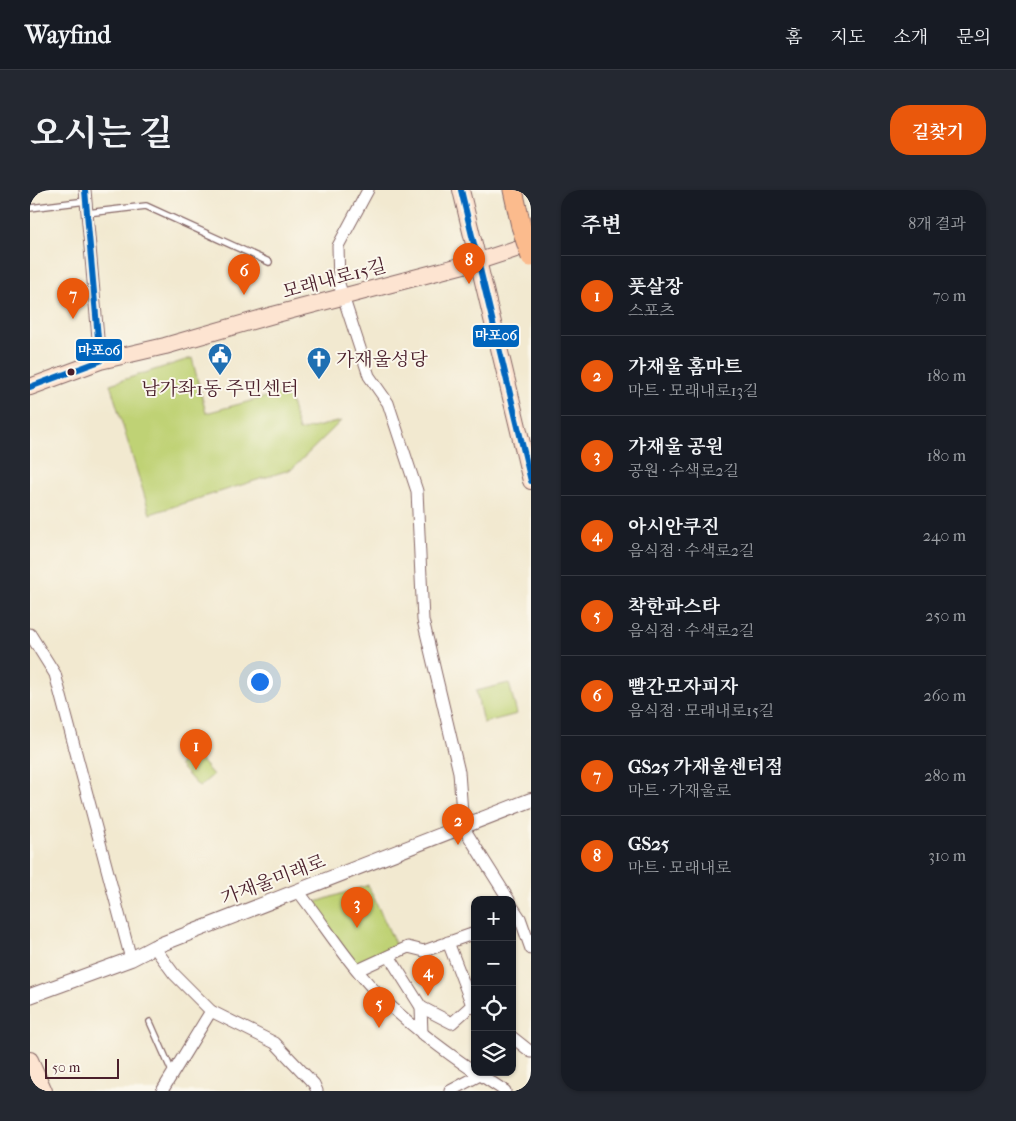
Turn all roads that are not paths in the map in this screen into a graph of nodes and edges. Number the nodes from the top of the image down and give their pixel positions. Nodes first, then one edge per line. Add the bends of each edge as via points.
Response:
1 (368, 190) edge
2 (460, 190) edge
3 (513, 190) edge
4 (86, 201) edge
5 (30, 208) edge
6 (531, 244) edge
7 (531, 257) edge
8 (480, 261) junction
9 (269, 262) dead end
10 (343, 296) junction
11 (100, 361) junction
12 (30, 387) edge
13 (531, 481) edge
14 (30, 634) edge
15 (531, 800) edge
16 (464, 827) junction
17 (298, 891) junction
18 (506, 896) edge
19 (521, 918) edge
20 (471, 934) edge
21 (448, 942) junction
22 (154, 947) junction
23 (531, 949) edge
24 (389, 956) junction
25 (131, 959) junction
26 (358, 970) junction
27 (30, 996) edge
28 (471, 1001) edge
29 (421, 1007) junction
30 (471, 1008) edge
31 (211, 1011) junction
32 (150, 1022) dead end
33 (422, 1034) junction
34 (516, 1040) edge
35 (531, 1052) edge
36 (30, 1060) edge
37 (471, 1069) edge
38 (173, 1074) junction
39 (472, 1076) edge
40 (482, 1076) edge
41 (44, 1091) edge
42 (162, 1091) edge
43 (317, 1091) edge
44 (450, 1091) edge
45 (505, 1091) edge

1 - 10 street via 338,246 338,276
2 - 8 main road
3 - 7 highway, bridge
4 - 5 lane
4 - 9 lane via 146,206
4 - 11 street
6 - 8 main road, 모래내로15길
8 - 10 main road, 모래내로15길
8 - 13 main road
10 - 11 main road, 모래내로15길
10 - 16 street via 368,376 388,403 417,491 423,620 460,772
11 - 12 main road, 모래내로15길
14 - 25 street via 55,674
15 - 16 street, 가재울미래로
16 - 17 street, 가재울미래로
16 - 18 street
17 - 22 street, 가재울미래로
17 - 26 street
19 - 23 street
20 - 21 street
21 - 24 street via 424,951 408,947
21 - 28 street
22 - 25 street, 가재울미래로
22 - 31 street via 194,997
24 - 26 street
24 - 29 street
25 - 27 street, 가재울미래로
26 - 33 street via 383,999
29 - 30 street via 452,1023
29 - 33 street
31 - 38 street
31 - 43 street via 275,1043
32 - 38 lane
33 - 37 street
34 - 35 street
36 - 41 main road
38 - 42 street
39 - 44 street
40 - 45 street

